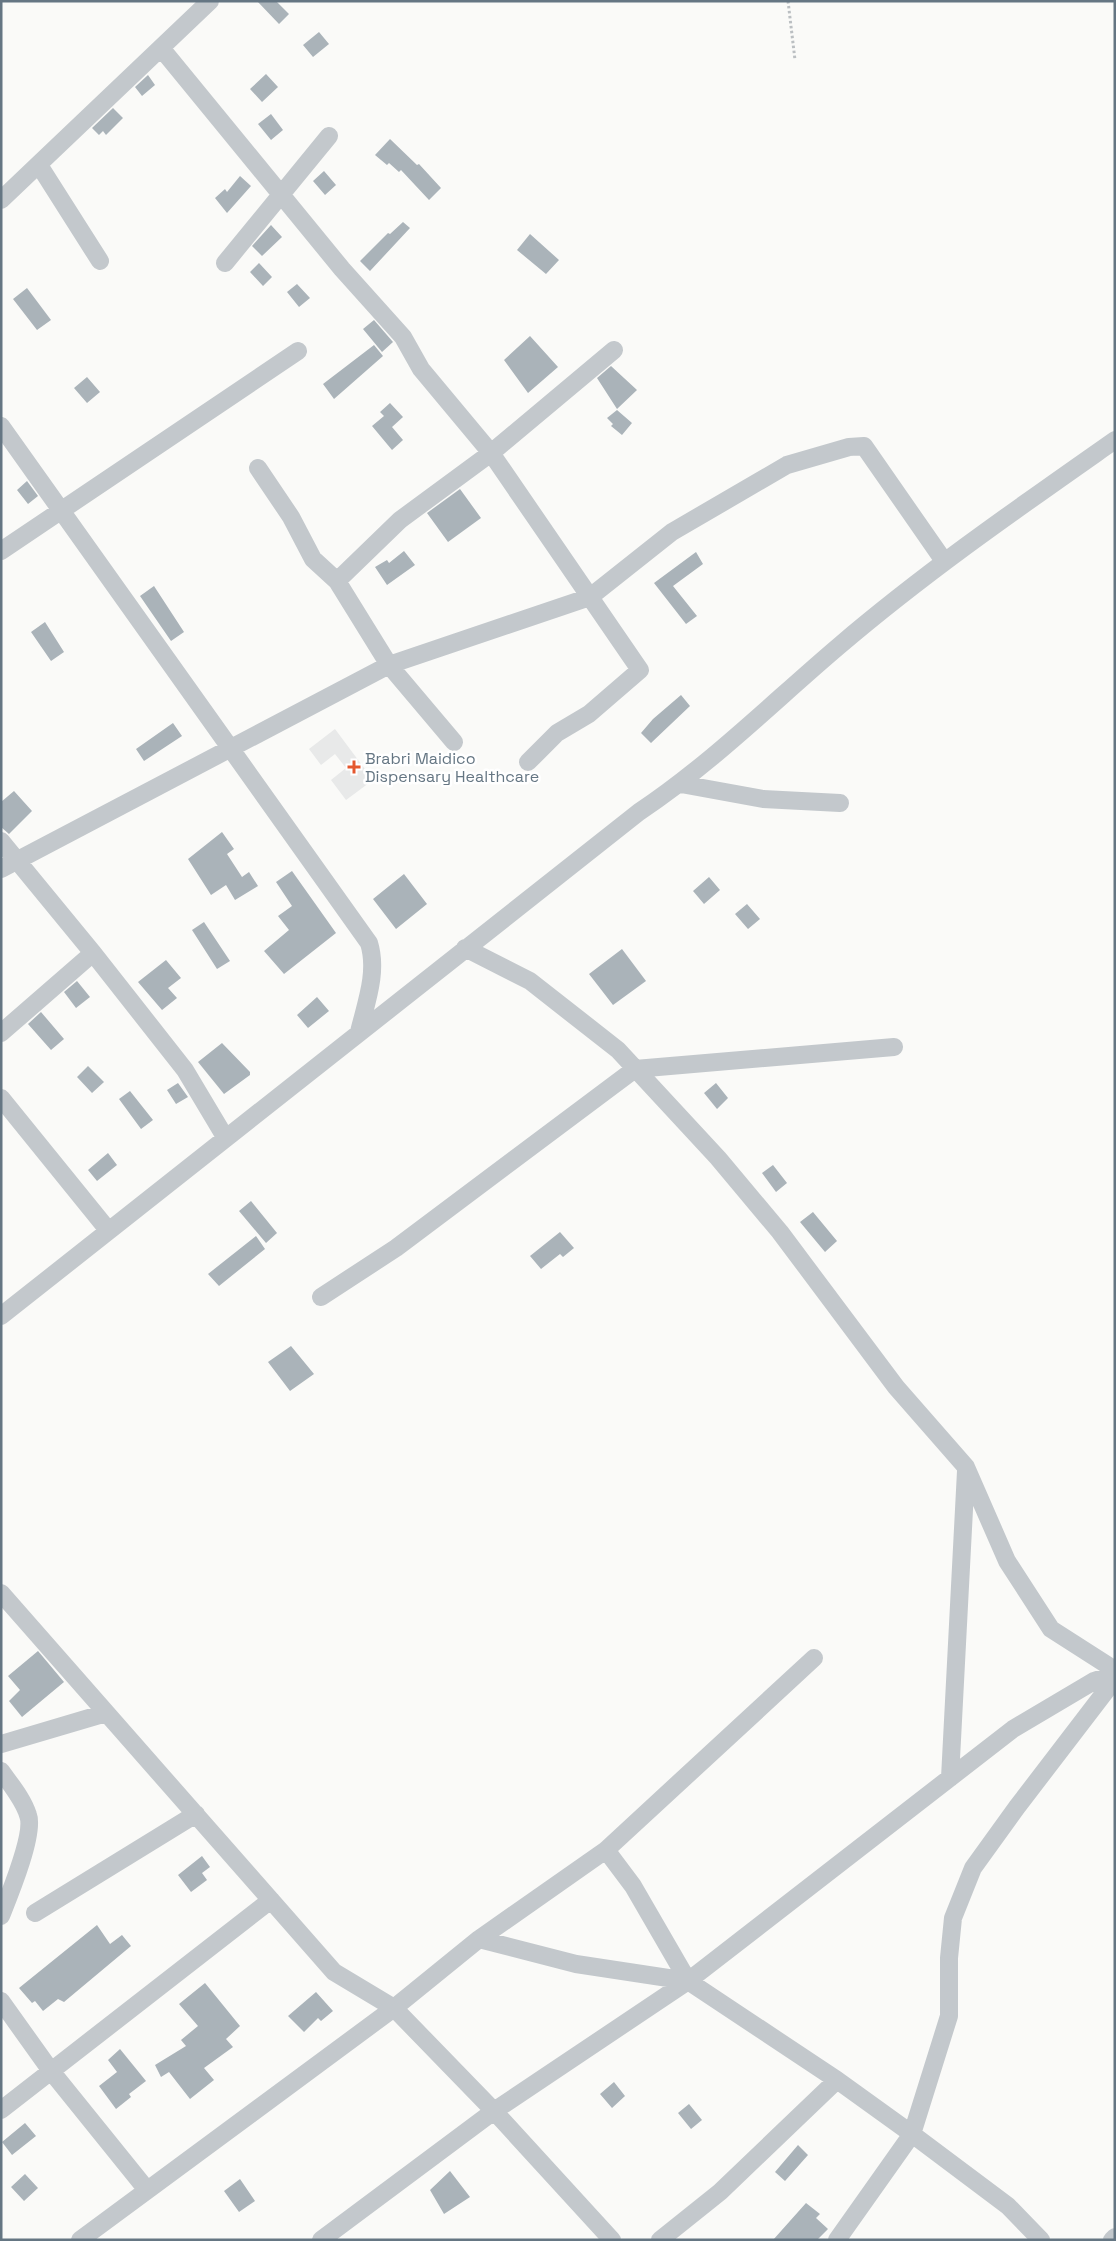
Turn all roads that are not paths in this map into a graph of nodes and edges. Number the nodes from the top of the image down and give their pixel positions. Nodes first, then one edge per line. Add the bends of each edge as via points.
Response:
1 (210, 1) edge
2 (161, 48) junction
3 (329, 136) dead end
4 (38, 166) junction
5 (282, 195) junction
6 (1, 200) edge
7 (100, 261) dead end
8 (224, 264) dead end
9 (614, 350) dead end
10 (298, 351) dead end
11 (1, 426) edge
12 (1115, 440) edge
13 (492, 453) junction
14 (258, 468) dead end
15 (61, 510) junction
16 (1, 551) edge
17 (944, 561) junction
18 (337, 581) junction
19 (590, 597) junction
20 (390, 665) junction
21 (454, 742) dead end
22 (231, 748) junction
23 (528, 762) dead end
24 (681, 784) junction
25 (840, 802) dead end
26 (1, 841) edge
27 (17, 860) junction
28 (1, 869) edge
29 (465, 948) junction
30 (93, 953) junction
31 (359, 1032) junction
32 (1, 1033) edge
33 (894, 1047) dead end
34 (636, 1069) junction
35 (1, 1098) edge
36 (225, 1137) junction
37 (108, 1230) junction
38 (321, 1298) dead end
39 (1, 1316) edge
40 (966, 1467) junction
41 (1, 1593) edge
42 (814, 1658) dead end
43 (1115, 1670) edge
44 (1115, 1674) edge
45 (1115, 1679) edge
46 (106, 1712) junction
47 (1, 1744) edge
48 (1, 1772) edge
49 (950, 1778) junction
50 (196, 1814) junction
51 (606, 1850) junction
52 (271, 1900) junction
53 (35, 1913) dead end
54 (1, 1916) edge
55 (479, 1939) junction
56 (688, 1981) junction
57 (1, 2001) edge
58 (394, 2008) junction
59 (52, 2071) junction
60 (837, 2080) junction
61 (1, 2110) edge
62 (494, 2111) junction
63 (912, 2134) junction
64 (147, 2190) junction
65 (1115, 2237) edge
66 (80, 2240) edge
67 (321, 2240) edge
68 (612, 2240) edge
69 (660, 2240) edge
70 (837, 2240) edge
71 (1041, 2240) edge
72 (1112, 2240) edge

1 - 2 street
2 - 4 street
2 - 5 street
3 - 5 street
4 - 6 street
4 - 7 street
5 - 8 street
5 - 13 street via 403,337 421,369
9 - 13 street
10 - 15 street
11 - 15 street
12 - 17 street
13 - 18 street via 400,520
13 - 19 street
14 - 18 street via 291,516 313,558
15 - 16 street
15 - 22 street
17 - 19 street via 864,446 848,447 787,465 672,532
17 - 24 street via 840,645
18 - 20 street
19 - 20 street
19 - 23 street via 640,670 589,714 557,733
20 - 21 street
20 - 22 street
22 - 27 street
22 - 31 street via 369,943 374,958 373,971
24 - 25 street via 763,799
24 - 29 street via 639,812
26 - 27 street
27 - 28 street
27 - 30 street
29 - 31 street
29 - 34 street via 530,981 618,1050
30 - 32 street
30 - 36 street via 185,1070
31 - 36 street
33 - 34 street
34 - 38 street via 411,1237
34 - 40 street via 780,1232 896,1387
35 - 37 street
36 - 37 street
37 - 39 street
40 - 43 street via 1007,1561 1051,1629
40 - 49 street
41 - 46 street
42 - 51 street
44 - 49 street via 1094,1681 1013,1729
45 - 63 street via 973,1868 953,1918 948,2016
46 - 47 street
46 - 50 street
48 - 54 street via 17,1792 29,1816 28,1838
49 - 56 street
50 - 52 street
50 - 53 street
51 - 55 street
51 - 56 street via 633,1886
52 - 58 street via 334,1972
52 - 59 street
55 - 56 street via 576,1964
55 - 58 street
56 - 60 street
56 - 62 street
57 - 59 street
58 - 62 street
58 - 64 street
59 - 61 street
59 - 64 street
60 - 63 street
60 - 69 street via 720,2192
62 - 67 street
62 - 68 street
63 - 70 street
63 - 71 street via 1008,2206
64 - 66 street
65 - 72 street

